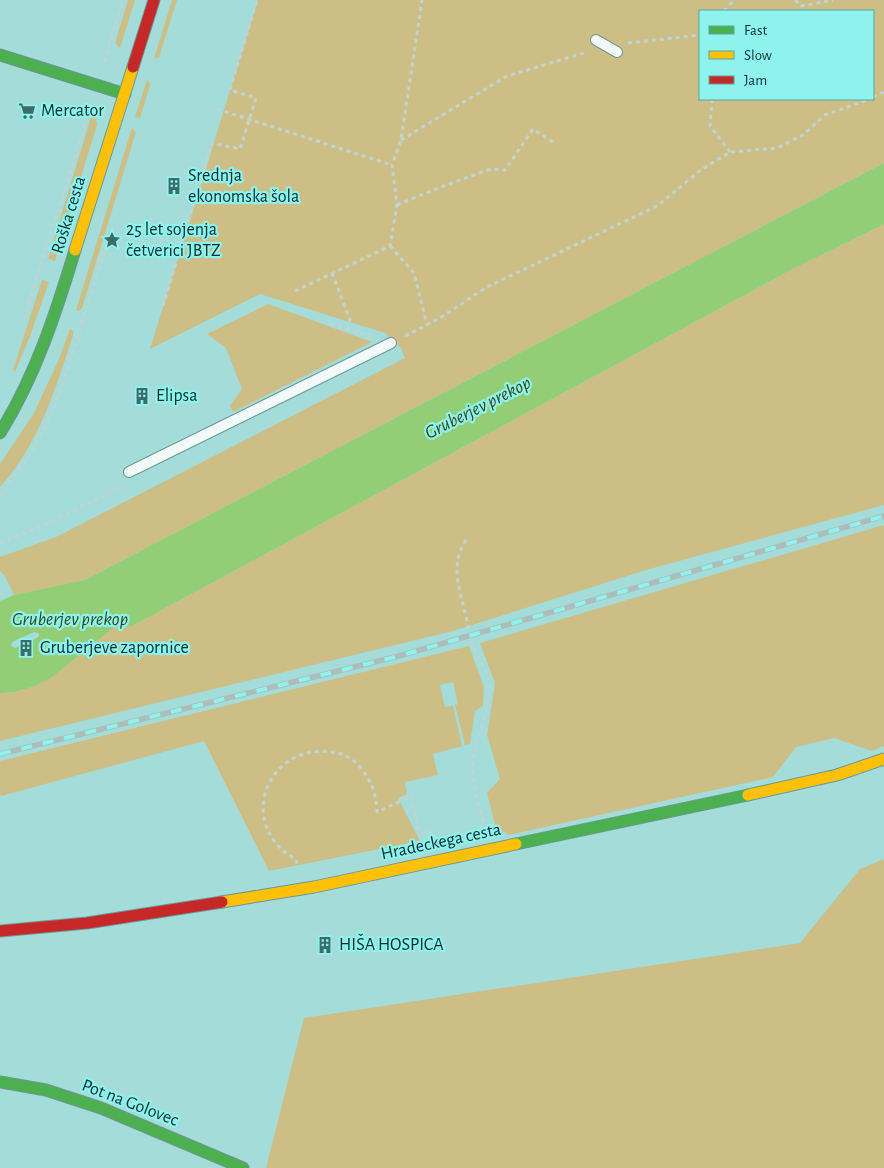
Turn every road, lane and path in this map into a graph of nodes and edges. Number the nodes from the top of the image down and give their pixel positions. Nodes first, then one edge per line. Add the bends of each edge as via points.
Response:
1 (123, 0) edge
2 (154, 0) edge
3 (257, 0) edge
4 (422, 0) edge
5 (734, 0) edge
6 (795, 0) edge
7 (833, 0) edge
8 (725, 10) edge
9 (699, 35) edge
10 (596, 40) dead end
11 (607, 46) junction
12 (620, 48) joint
13 (0, 55) edge
14 (106, 58) dead end
15 (125, 94) junction
16 (712, 100) edge
17 (866, 100) edge
18 (92, 102) dead end
19 (217, 109) dead end
20 (249, 120) junction
21 (401, 140) junction
22 (553, 142) dead end
23 (730, 152) junction
24 (392, 165) junction
25 (397, 205) junction
26 (390, 246) junction
27 (332, 273) junction
28 (295, 292) dead end
29 (163, 306) dead end
30 (23, 322) dead end
31 (330, 324) dead end
32 (427, 325) junction
33 (347, 328) junction
34 (387, 345) junction
35 (0, 433) edge
36 (128, 472) dead end
37 (126, 485) dead end
38 (4, 492) dead end
39 (0, 496) edge
40 (466, 540) dead end
41 (0, 542) edge
42 (0, 591) edge
43 (4, 599) dead end
44 (884, 760) edge
45 (428, 833) dead end
46 (489, 850) junction
47 (297, 866) dead end
48 (0, 931) edge
49 (0, 1082) edge
50 (243, 1168) edge

1 - 14 path
2 - 15 street, Roška cesta
3 - 20 path via 230,90 256,98
4 - 21 path
5 - 8 path
6 - 7 path via 801,6
9 - 12 path
10 - 11 lane
11 - 12 lane
11 - 21 path via 506,76
13 - 15 street
15 - 35 street, Roška cesta via 55,315 20,399
16 - 23 path via 710,126
17 - 23 path via 825,115 803,135 777,148
18 - 30 path, Roška cesta
19 - 20 path
20 - 24 path
20 - 29 path via 240,149 212,143
21 - 24 path
22 - 25 path via 533,129 506,170 490,170
23 - 32 path via 701,170 657,206 487,287
24 - 25 path
25 - 26 path
26 - 27 path
26 - 32 path via 414,273
27 - 28 path
27 - 33 path via 350,320
31 - 33 path
32 - 34 path
33 - 34 path via 376,337
34 - 36 lane
37 - 41 path
38 - 39 path
40 - 46 path via 457,562 458,587 470,637 490,684 472,764
42 - 43 path
44 - 46 street, Hradeckega cesta via 799,784
45 - 47 path via 419,834 411,796 376,812 373,786 357,764 336,752 308,752 287,761 276,772 268,785 263,807 271,835 281,849 296,860
46 - 48 street, Hradeckega cesta via 237,900 87,923
49 - 50 street, Pot na Golovec via 46,1090 101,1108

